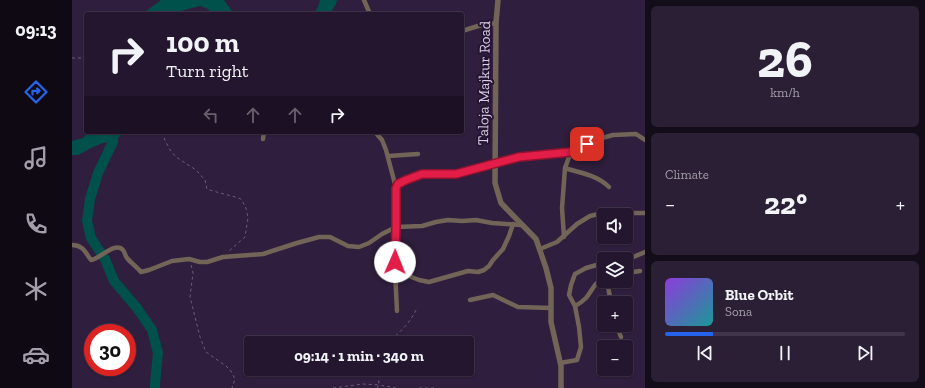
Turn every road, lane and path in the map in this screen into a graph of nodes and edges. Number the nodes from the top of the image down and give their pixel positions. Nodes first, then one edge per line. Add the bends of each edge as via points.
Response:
1 (364, 0) edge
2 (498, 0) edge
3 (369, 12) edge
4 (496, 23) junction
5 (464, 30) edge
6 (72, 58) edge
7 (84, 58) edge
8 (163, 134) edge
9 (264, 134) edge
10 (378, 134) edge
11 (263, 139) dead end
12 (645, 140) edge
13 (571, 152) junction
14 (418, 154) dead end
15 (388, 156) junction
16 (495, 164) junction
17 (565, 168) junction
18 (609, 187) dead end
19 (396, 188) junction
20 (645, 213) edge
21 (513, 224) junction
22 (521, 225) junction
23 (396, 227) junction
24 (564, 237) junction
25 (72, 244) edge
26 (540, 249) junction
27 (645, 252) edge
28 (223, 257) junction
29 (633, 257) edge
30 (189, 259) junction
31 (395, 262) junction
32 (597, 265) edge
33 (640, 271) dead end
34 (633, 272) edge
35 (597, 283) edge
36 (470, 300) dead end
37 (576, 306) junction
38 (551, 308) junction
39 (416, 310) dead end
40 (398, 311) dead end
41 (619, 332) edge
42 (395, 336) edge
43 (621, 337) dead end
44 (560, 363) junction
45 (378, 376) edge
46 (379, 385) junction
47 (232, 388) edge
48 (333, 388) edge
49 (377, 388) edge
50 (396, 388) edge
51 (419, 388) edge
52 (434, 388) edge
53 (561, 388) edge

1 - 3 street
2 - 4 street, Taloja Majkur Road
4 - 5 street
4 - 16 street, Taloja Majkur Road
6 - 7 path
8 - 28 path via 170,150 196,170 205,180 207,189 241,199 246,208 248,218 245,237
9 - 11 street
10 - 15 street
12 - 13 street via 636,134 613,135 595,140
13 - 16 street via 519,157
13 - 17 street
14 - 15 street
15 - 19 street
16 - 19 street via 456,174 422,174 398,184
16 - 22 street, Taloja Majkur Road via 495,184 501,203
17 - 18 street via 594,177
17 - 24 street via 562,208
19 - 23 street
20 - 24 street via 590,216
21 - 22 street
21 - 23 street via 448,220 422,226
21 - 31 street via 504,249 489,266 478,272 468,271 429,282 410,276
22 - 26 street, Taloja Majkur Road via 536,239
23 - 28 street via 359,246 348,246 330,237 319,237 263,254
23 - 31 street
24 - 26 street
25 - 30 street via 82,247 91,260 113,248 122,249 125,257 141,272 172,261
26 - 38 street, Taloja Majkur Road via 552,288
27 - 29 street
28 - 30 street via 207,262
30 - 47 path via 193,273 190,297 200,338 206,352 231,371 235,379
31 - 40 street
32 - 37 street via 575,274 570,295
33 - 34 street
35 - 37 street
36 - 38 street via 494,295 518,307
37 - 44 street via 581,347 577,360
38 - 44 street, Taloja Majkur Road via 551,322
39 - 42 path
41 - 43 street
44 - 53 street, Taloja Majkur Road
45 - 46 path
46 - 48 path via 363,384
46 - 49 path
46 - 50 path
51 - 52 path

